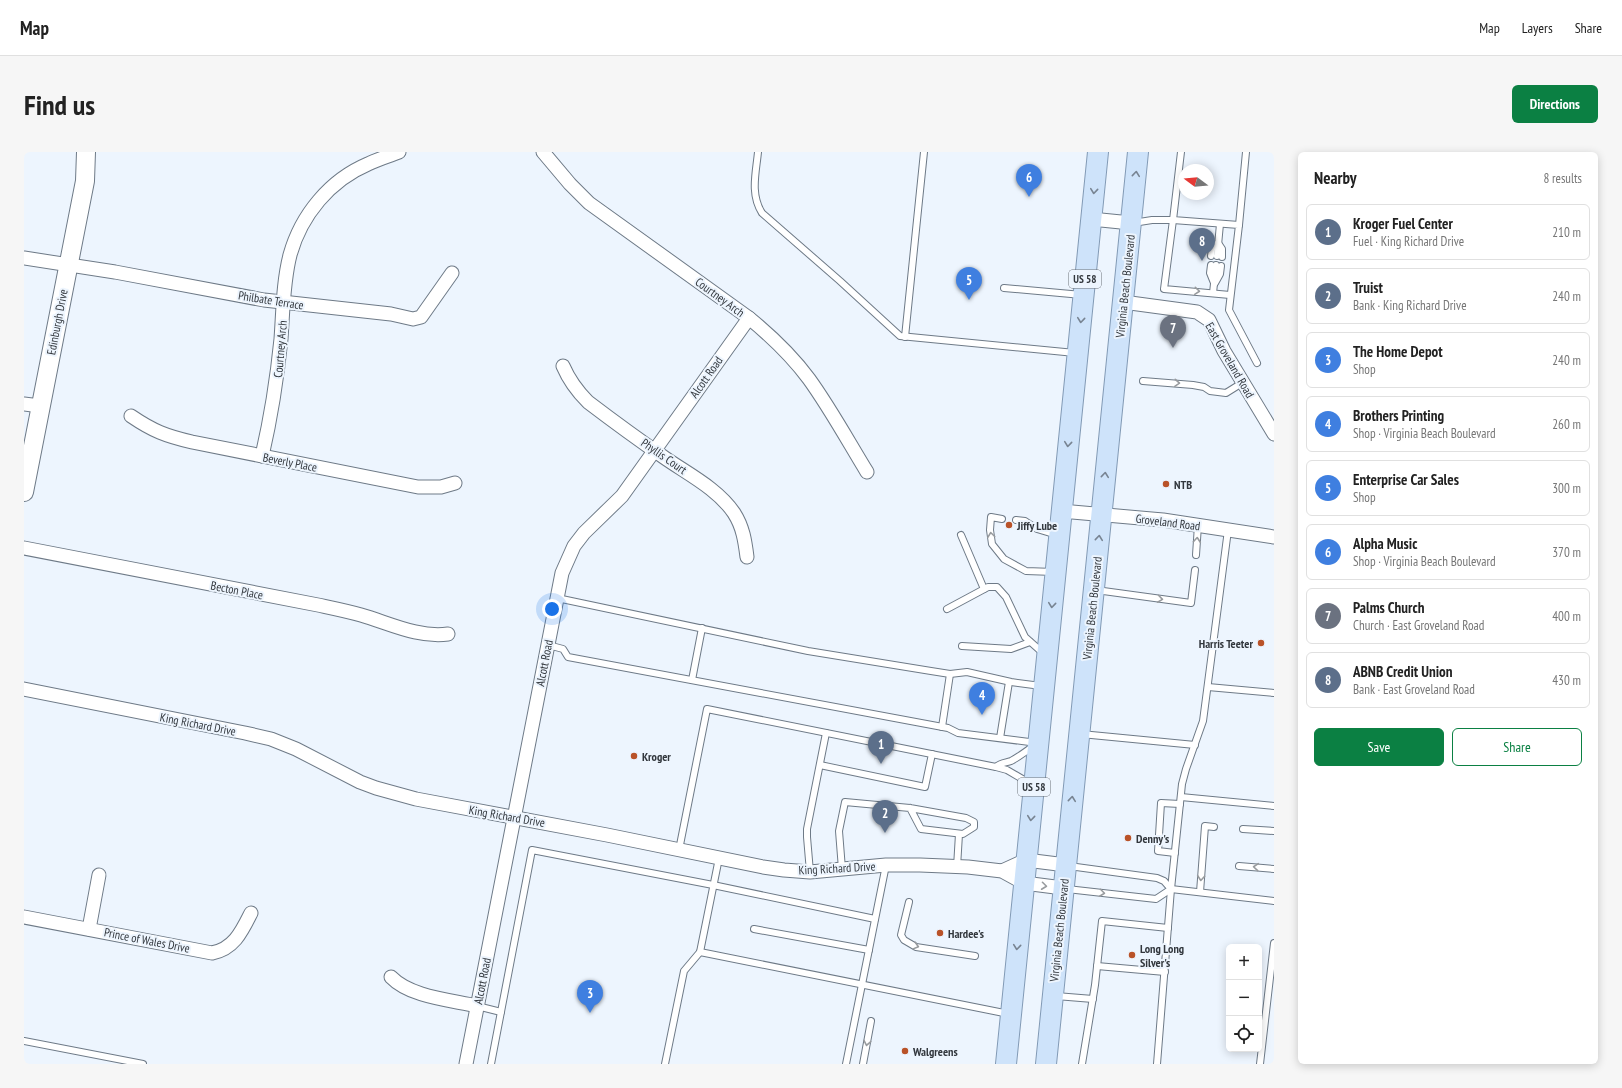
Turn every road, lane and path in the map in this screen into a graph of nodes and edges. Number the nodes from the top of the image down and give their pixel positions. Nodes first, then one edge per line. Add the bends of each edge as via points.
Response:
1 (86, 152) edge
2 (399, 152) edge
3 (542, 152) edge
4 (758, 152) edge
5 (924, 152) edge
6 (1098, 152) edge
7 (1138, 152) edge
8 (1181, 152) edge
9 (1246, 152) edge
10 (1091, 220) junction
11 (1173, 220) junction
12 (1131, 223) junction
13 (1220, 224) junction
14 (1239, 225) junction
15 (1217, 256) dead end
16 (24, 258) edge
17 (68, 265) junction
18 (452, 273) dead end
19 (1214, 284) junction
20 (1004, 288) dead end
21 (1213, 293) junction
22 (1083, 295) junction
23 (1230, 295) junction
24 (1122, 302) junction
25 (284, 303) junction
26 (749, 318) junction
27 (905, 337) junction
28 (1077, 354) junction
29 (1257, 363) dead end
30 (563, 366) dead end
31 (1143, 381) dead end
32 (1242, 382) junction
33 (32, 405) edge
34 (131, 416) dead end
35 (1274, 434) edge
36 (654, 450) junction
37 (262, 456) junction
38 (867, 472) dead end
39 (454, 483) dead end
40 (24, 492) edge
41 (1061, 511) junction
42 (1101, 514) junction
43 (1002, 519) dead end
44 (1016, 520) dead end
45 (1198, 525) junction
46 (1228, 530) junction
47 (961, 535) dead end
48 (1059, 536) junction
49 (1274, 537) edge
50 (24, 548) edge
51 (1196, 555) dead end
52 (747, 557) dead end
53 (1194, 570) dead end
54 (1055, 572) junction
55 (984, 589) junction
56 (1094, 590) junction
57 (557, 598) junction
58 (947, 609) dead end
59 (702, 628) junction
60 (448, 634) dead end
61 (1030, 642) junction
62 (548, 645) junction
63 (962, 646) dead end
64 (1047, 657) junction
65 (950, 674) junction
66 (692, 680) junction
67 (1009, 682) junction
68 (1044, 686) junction
69 (1208, 687) junction
70 (24, 689) edge
71 (1274, 693) edge
72 (942, 727) junction
73 (826, 733) junction
74 (1079, 733) junction
75 (1000, 738) junction
76 (1038, 743) junction
77 (1195, 745) junction
78 (932, 754) junction
79 (820, 765) junction
80 (996, 766) junction
81 (1034, 786) junction
82 (1181, 797) junction
83 (1180, 804) junction
84 (1274, 806) edge
85 (910, 808) junction
86 (514, 817) junction
87 (1214, 827) dead end
88 (1242, 829) dead end
89 (1274, 831) edge
90 (959, 834) junction
91 (679, 850) junction
92 (1175, 853) junction
93 (719, 858) junction
94 (1026, 860) junction
95 (1202, 863) junction
96 (1210, 863) dead end
97 (886, 865) junction
98 (1066, 865) junction
99 (1238, 866) dead end
100 (957, 867) junction
101 (842, 869) junction
102 (1274, 869) edge
103 (810, 872) junction
104 (1002, 872) junction
105 (99, 875) dead end
106 (1024, 883) junction
107 (713, 885) junction
108 (1063, 888) junction
109 (1171, 889) junction
110 (1200, 892) junction
111 (1274, 901) edge
112 (909, 902) dead end
113 (251, 913) dead end
114 (24, 917) edge
115 (875, 919) junction
116 (1168, 928) junction
117 (89, 929) junction
118 (754, 929) dead end
119 (1274, 943) edge
120 (869, 950) junction
121 (700, 952) junction
122 (975, 956) dead end
123 (1097, 966) junction
124 (1165, 972) junction
125 (391, 977) dead end
126 (862, 985) junction
127 (1053, 996) junction
128 (1093, 999) junction
129 (478, 1006) junction
130 (501, 1012) junction
131 (1011, 1015) junction
132 (871, 1022) dead end
133 (24, 1041) edge
134 (144, 1064) edge
135 (466, 1064) edge
136 (491, 1064) edge
137 (665, 1064) edge
138 (846, 1064) edge
139 (863, 1064) edge
140 (1006, 1064) edge
141 (1046, 1064) edge
142 (1082, 1064) edge
143 (1157, 1064) edge
144 (1260, 1064) edge

1 - 17 street, Edinburgh Drive via 84,181
2 - 25 street, Courtney Arch via 344,177 326,192 311,210 296,237 290,256
3 - 26 street, Courtney Arch via 589,203
4 - 27 lane via 754,193 762,213 900,336
5 - 27 lane
6 -> 10 main road, US 58
12 -> 7 main road, Virginia Beach Boulevard
8 - 11 lane
9 - 14 lane
10 - 12 street
10 - 22 main road, US 58
11 - 12 lane
11 - 13 lane
11 -> 21 lane via 1164,289
12 - 24 main road, Virginia Beach Boulevard
13 - 14 lane
13 - 15 lane
14 - 23 lane
16 - 17 street, Philbate Terrace
17 - 25 street, Philbate Terrace
17 - 33 street, Edinburgh Drive
18 - 25 street, Philbate Terrace via 421,316 413,319 391,314
19 - 19 lane via 1210,273 1216,265 1220,274
19 - 21 lane
20 - 22 lane
21 - 23 lane
22 -> 28 main road, US 58
23 - 29 lane via 1229,310
24 - 32 street, East Groveland Road via 1197,312 1204,316 1209,320
42 -> 24 main road, Virginia Beach Boulevard
25 - 37 street, Courtney Arch via 276,384
26 - 36 street, Alcott Road
26 - 38 street, Courtney Arch via 791,357 809,379
27 - 28 lane
28 -> 41 main road, US 58
30 - 36 street, Phyllis Court via 577,391 588,402
31 -> 32 lane via 1193,384 1210,391 1226,393
32 - 35 street, East Groveland Road
33 - 40 street, Edinburgh Drive
34 - 37 street, Beverly Place via 165,436
36 - 52 street, Phyllis Court via 722,499 740,525
36 - 57 street, Alcott Road via 622,496 574,546 562,573
37 - 39 street, Beverly Place via 418,487 441,487
41 - 42 street, Groveland Road
41 - 48 main road, US 58
42 - 45 street, Groveland Road
56 -> 42 main road, Virginia Beach Boulevard
54 -> 43 lane via 1026,571 1004,560 992,544 990,530 991,517
44 - 48 lane via 1025,521
45 - 46 street, Groveland Road
51 -> 45 lane
46 - 49 street, Groveland Road
46 - 69 lane
47 - 55 lane
48 - 54 main road, US 58
50 - 60 street, Becton Place via 318,605 359,614 426,635
56 -> 53 lane via 1191,603
54 -> 64 main road, US 58
55 - 58 lane
55 - 61 lane via 1001,589
56 - 74 main road, Virginia Beach Boulevard
57 - 59 lane
57 - 62 street, Alcott Road
59 - 65 lane via 808,651
59 - 66 lane
61 - 63 lane via 1011,649
61 - 64 lane
62 - 66 lane via 563,649 568,657
62 - 86 street, Alcott Road
64 - 68 main road, US 58
65 - 67 lane via 967,672
65 - 72 lane
66 - 72 lane
67 - 68 lane
67 - 75 lane
68 - 76 main road, US 58
69 - 71 lane
69 - 77 lane via 1203,724
70 - 86 street, King Richard Drive via 271,739 376,788 416,799
72 - 75 lane via 958,734
73 - 78 lane
73 - 79 lane
73 - 91 lane via 707,709
74 - 77 lane
98 -> 74 main road, Virginia Beach Boulevard
75 - 76 lane
76 - 80 lane via 1010,761
76 - 81 main road, US 58
77 - 82 lane via 1186,769
78 - 79 lane via 925,787
78 - 80 lane
79 - 103 lane via 807,837
80 - 81 lane
81 -> 94 main road, US 58
82 - 83 lane
82 - 84 lane
83 - 92 lane
83 - 92 lane via 1161,803 1158,851
85 - 90 lane via 921,829
85 - 90 lane via 966,818 974,822 974,827 970,831
85 - 101 lane via 845,802 839,831
86 - 91 street, King Richard Drive
86 - 129 street, Alcott Road
87 - 95 lane via 1205,826
88 - 89 lane
90 - 100 lane
91 - 93 street, King Richard Drive
92 - 109 lane
93 - 103 street, King Richard Drive
93 - 107 lane
94 - 98 street
94 - 104 street
94 - 106 main road, US 58
95 - 96 lane
95 -> 110 lane
97 - 100 street, King Richard Drive
97 - 101 street, King Richard Drive
97 - 115 lane
98 - 108 main road, Virginia Beach Boulevard
98 - 109 lane via 1157,878
102 -> 99 lane
100 - 104 street, King Richard Drive
101 - 103 street, King Richard Drive
104 - 106 street, King Richard Drive
105 - 117 street
106 -> 108 street, King Richard Drive
106 -> 131 main road, US 58
107 - 115 lane
107 - 121 lane
107 - 130 lane via 532,850
108 -> 109 lane via 1156,899
108 - 127 main road, Virginia Beach Boulevard
109 - 110 lane
109 - 116 lane
110 - 111 lane
112 -> 122 lane via 901,935 904,940 916,947
113 - 117 street, Prince of Wales Drive via 244,928 229,947 212,953
114 - 117 street, Prince of Wales Drive
115 - 120 lane
116 - 123 lane via 1102,921
116 - 124 lane
118 - 120 lane
119 - 144 lane
120 - 126 lane
121 - 126 lane
121 - 137 lane via 684,970
123 - 124 lane
123 - 128 lane
124 - 143 lane
125 - 129 street via 415,992
126 - 131 lane
126 - 138 lane
127 - 128 lane
127 - 141 main road, Virginia Beach Boulevard
128 - 142 lane
129 - 130 lane
129 - 135 street, Alcott Road
130 - 136 lane
131 - 140 main road, US 58
132 -> 139 lane
133 - 134 lane

